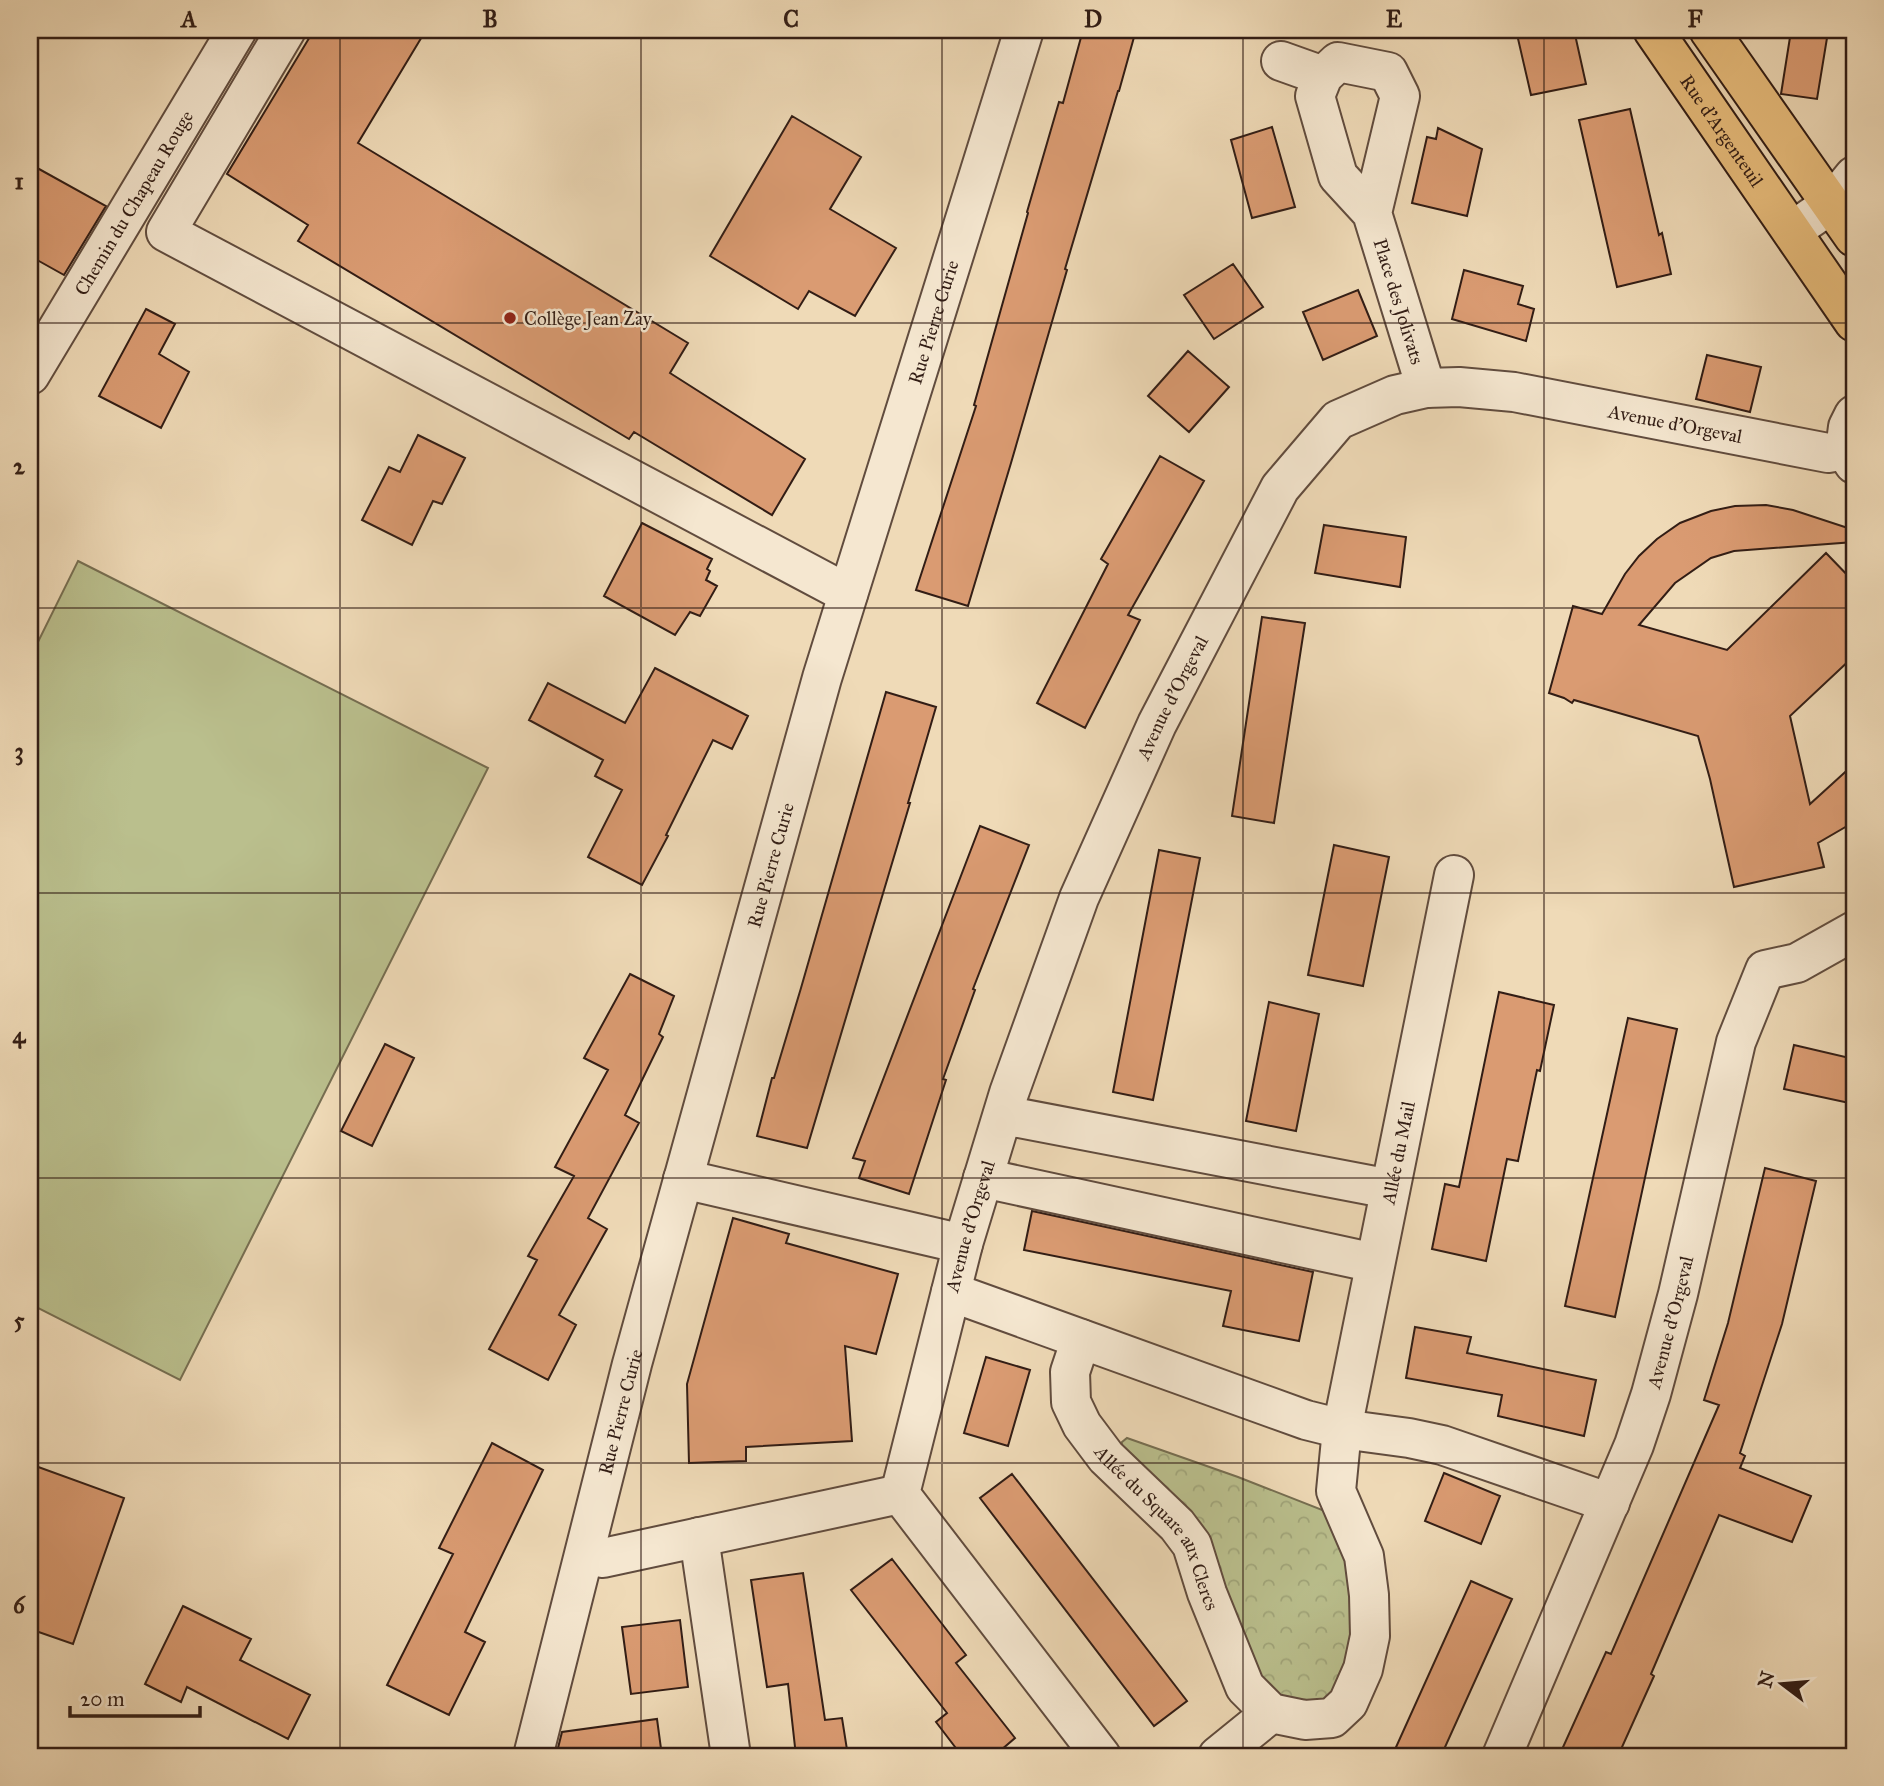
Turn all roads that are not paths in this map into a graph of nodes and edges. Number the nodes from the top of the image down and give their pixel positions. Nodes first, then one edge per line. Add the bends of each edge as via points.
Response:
1 (237, 30) edge
2 (286, 30) edge
3 (1024, 30) edge
4 (1653, 30) edge
5 (1709, 30) edge
6 (1281, 61) dead end
7 (1324, 76) junction
8 (1843, 190) edge
9 (1371, 213) junction
10 (1792, 231) junction
11 (1854, 237) edge
12 (1854, 322) edge
13 (30, 375) edge
14 (1426, 388) junction
15 (1851, 443) edge
16 (848, 594) junction
17 (1454, 875) dead end
18 (1854, 931) edge
19 (1003, 1115) junction
20 (983, 1178) junction
21 (684, 1180) junction
22 (1390, 1189) junction
23 (963, 1244) junction
24 (1375, 1263) junction
25 (951, 1292) junction
26 (1081, 1339) junction
27 (1342, 1429) junction
28 (900, 1494) junction
29 (1610, 1503) junction
30 (699, 1537) junction
31 (585, 1555) junction
32 (1271, 1713) junction
33 (533, 1756) edge
34 (731, 1756) edge
35 (1101, 1756) edge
36 (1218, 1756) edge
37 (1502, 1756) edge

1 - 13 street, Chemin du Chapeau Rouge
2 - 16 street via 166,232
3 - 16 street, Rue Pierre Curie
4 - 10 main road, Rue d'Argenteuil
5 - 8 main road
6 - 7 street
7 - 9 street, Place des Jolivats via 1315,96 1338,176
7 - 9 street, Place des Jolivats via 1338,62 1388,72 1400,96
8 - 10 street
8 - 11 main road
9 - 14 street, Place des Jolivats
10 - 12 main road, Rue d'Argenteuil
14 - 15 street, Avenue d'Orgeval via 1514,393 1828,453
14 - 19 street, Avenue d'Orgeval via 1395,395 1338,420 1280,488 1157,724 1079,898
16 - 21 street, Rue Pierre Curie
17 - 22 street, Allée du Mail
18 - 29 street, Avenue d'Orgeval via 1797,963 1765,970 1755,992 1736,1042 1651,1394
19 - 20 street, Avenue d'Orgeval
19 - 22 street
20 - 23 street, Avenue d'Orgeval
20 - 24 street
21 - 23 street
21 - 31 street, Rue Pierre Curie
22 - 24 street, Allée du Mail
23 - 25 street, Avenue d'Orgeval
24 - 27 street, Allée du Mail
25 - 26 street
25 - 28 street, Avenue d'Orgeval
26 - 27 street
26 - 32 street, Allée du Square aux Clercs via 1070,1372 1071,1402 1082,1425 1106,1457 1192,1545 1245,1687
27 - 29 street via 1442,1445
27 - 32 street via 1336,1491 1364,1556 1369,1595 1370,1636 1363,1669 1348,1703 1332,1718 1305,1720
28 - 30 street
28 - 35 street
29 - 37 street, Avenue d'Orgeval
30 - 31 street via 603,1558
30 - 34 street
31 - 33 street, Rue Pierre Curie
32 - 36 street

